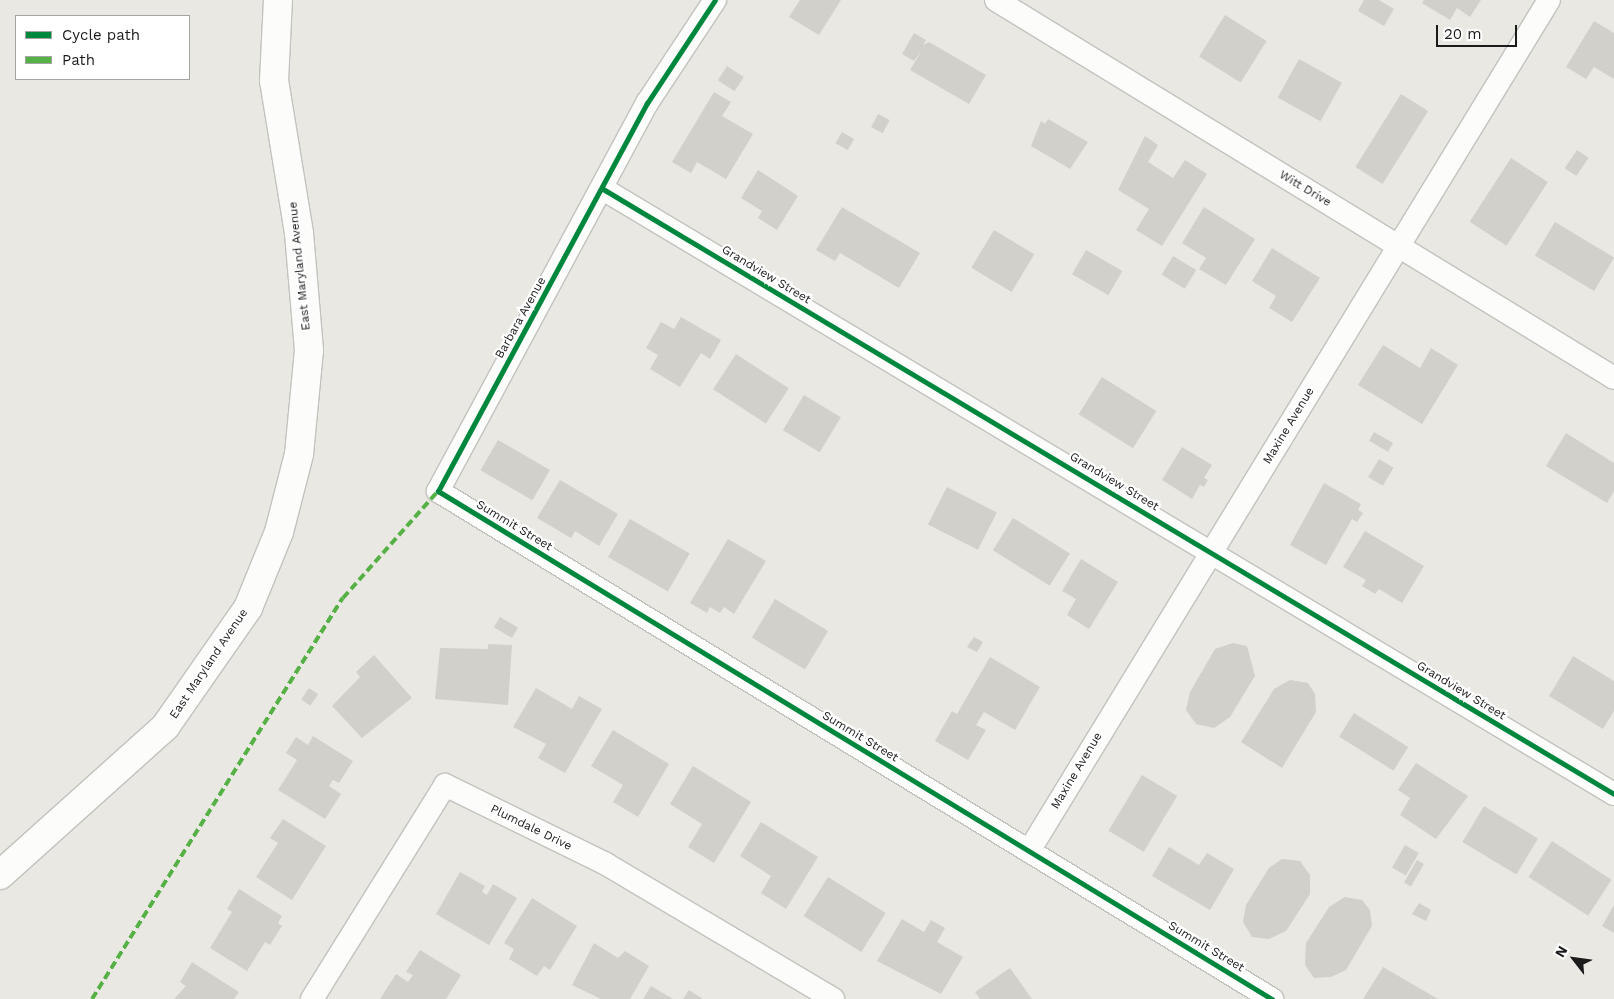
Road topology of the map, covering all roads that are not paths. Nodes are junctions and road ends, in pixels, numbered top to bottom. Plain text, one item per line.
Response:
1 (278, 0) edge
2 (715, 0) edge
3 (996, 0) edge
4 (1549, 0) edge
5 (603, 189) junction
6 (1399, 246) junction
7 (1614, 378) edge
8 (438, 491) joint
9 (1212, 552) junction
10 (1614, 794) edge
11 (1028, 851) junction
12 (0, 875) edge
13 (312, 999) edge
14 (832, 999) edge
15 (1272, 999) edge

1 - 12 street, East Maryland Avenue
2 - 5 street, Barbara Avenue
3 - 6 street, Witt Drive
4 - 6 street, Maxine Avenue
5 - 8 street, Barbara Avenue
5 - 9 street, Grandview Street
6 - 7 street, Witt Drive
6 - 9 street, Maxine Avenue
8 - 11 street, Summit Street
9 - 10 street, Grandview Street
9 - 11 street, Maxine Avenue
11 - 15 street, Summit Street
13 - 14 street, Plumdale Drive

